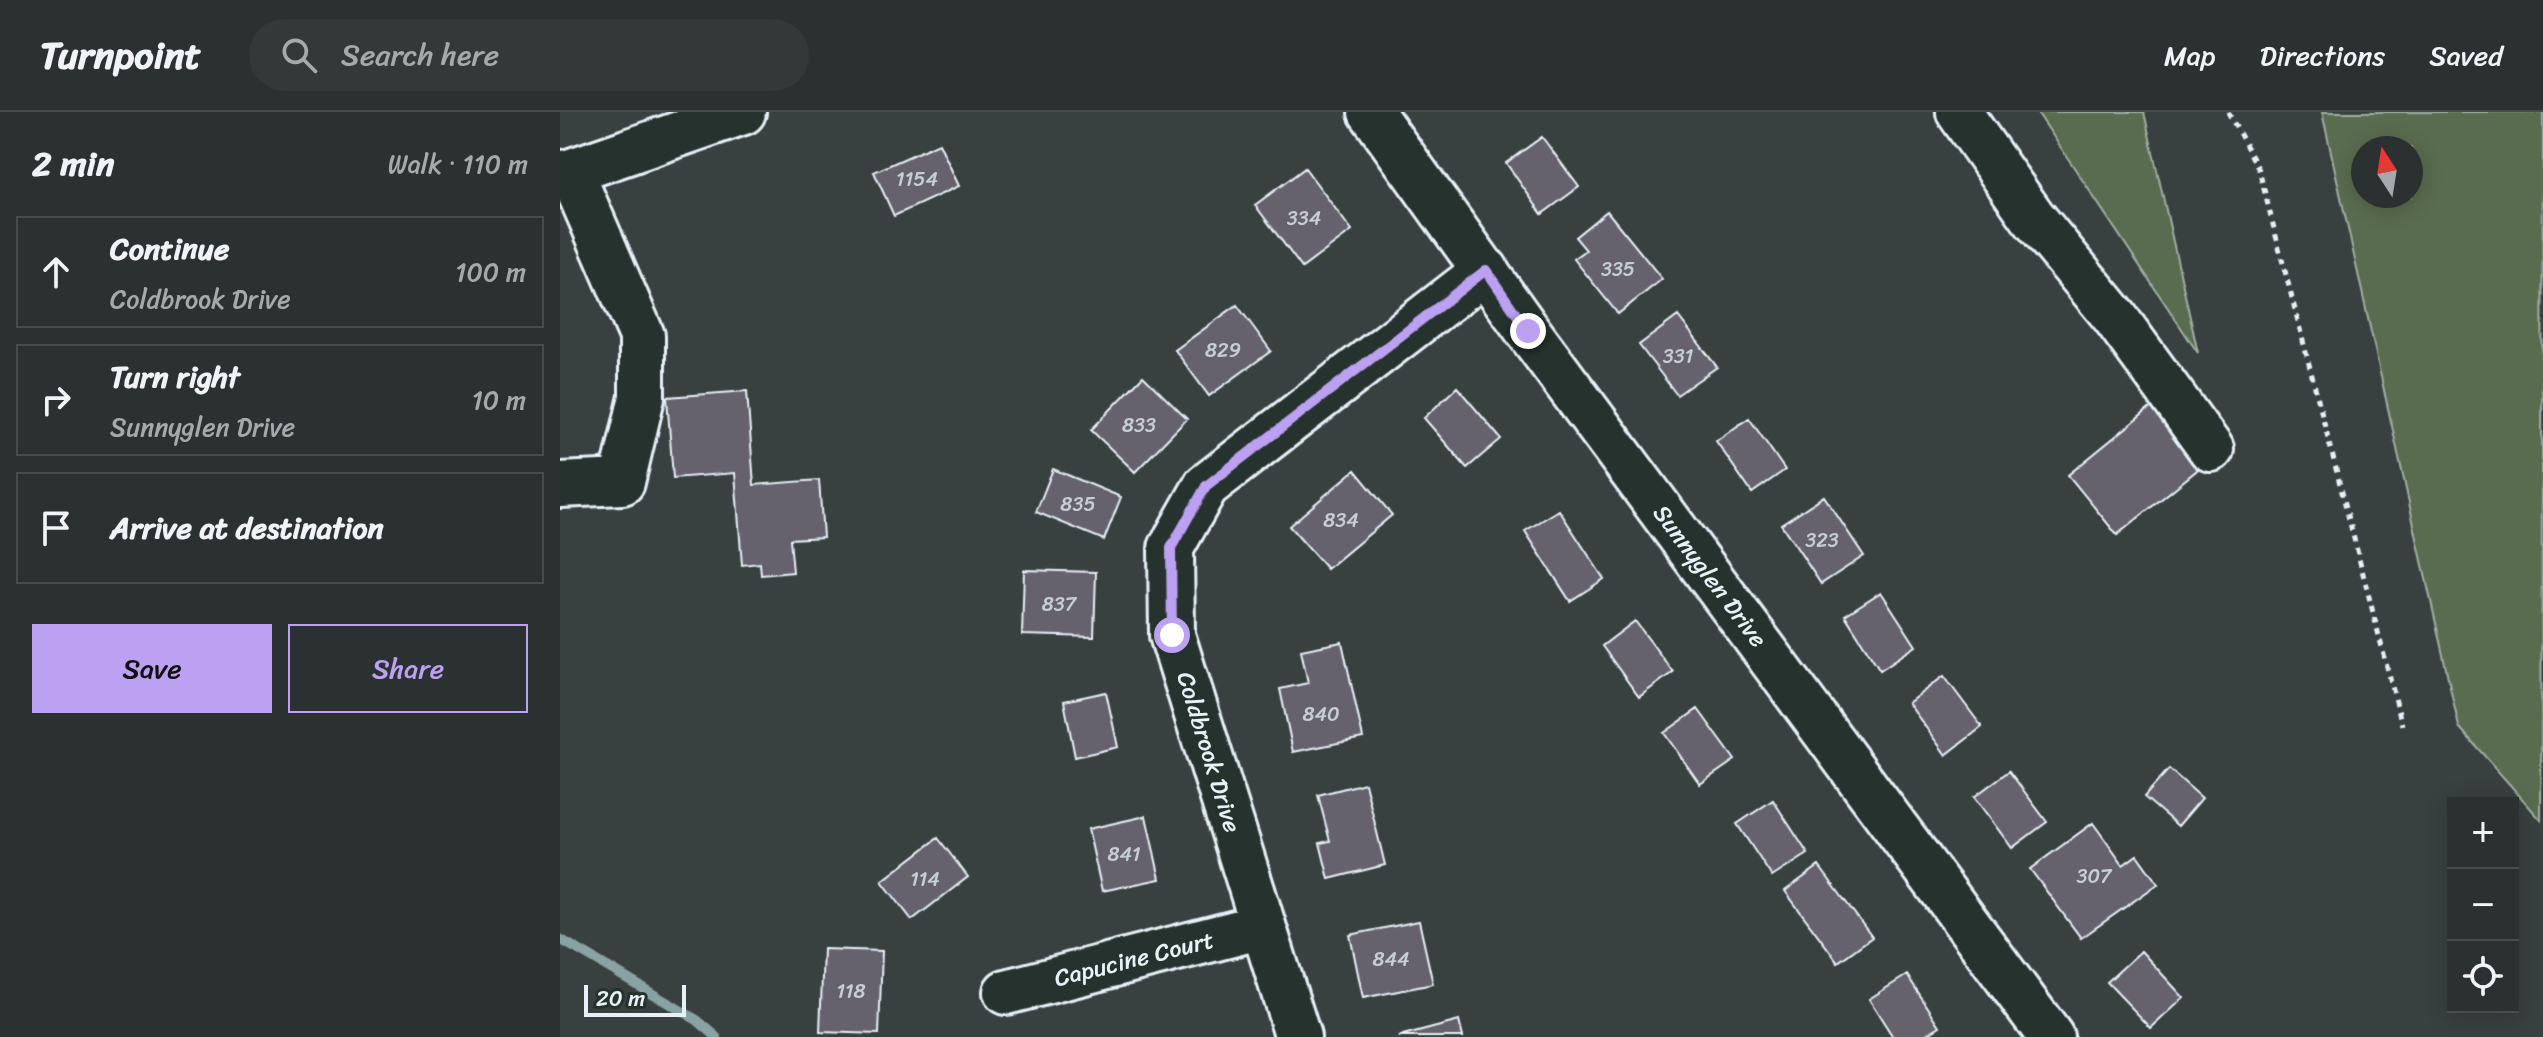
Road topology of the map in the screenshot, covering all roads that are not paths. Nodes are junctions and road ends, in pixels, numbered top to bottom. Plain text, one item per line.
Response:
1 (743, 112) edge
2 (1371, 112) edge
3 (1959, 112) edge
4 (565, 173) edge
5 (1486, 270) junction
6 (2211, 449) dead end
7 (560, 485) edge
8 (1263, 926) junction
9 (1006, 992) dead end
10 (1298, 1037) edge
11 (2051, 1037) edge

1 - 4 street
2 - 5 street, Sunnyglen Drive
3 - 6 street
4 - 7 street
5 - 8 street, Coldbrook Drive
5 - 11 street, Sunnyglen Drive
8 - 9 street, Capucine Court
8 - 10 street, Coldbrook Drive

